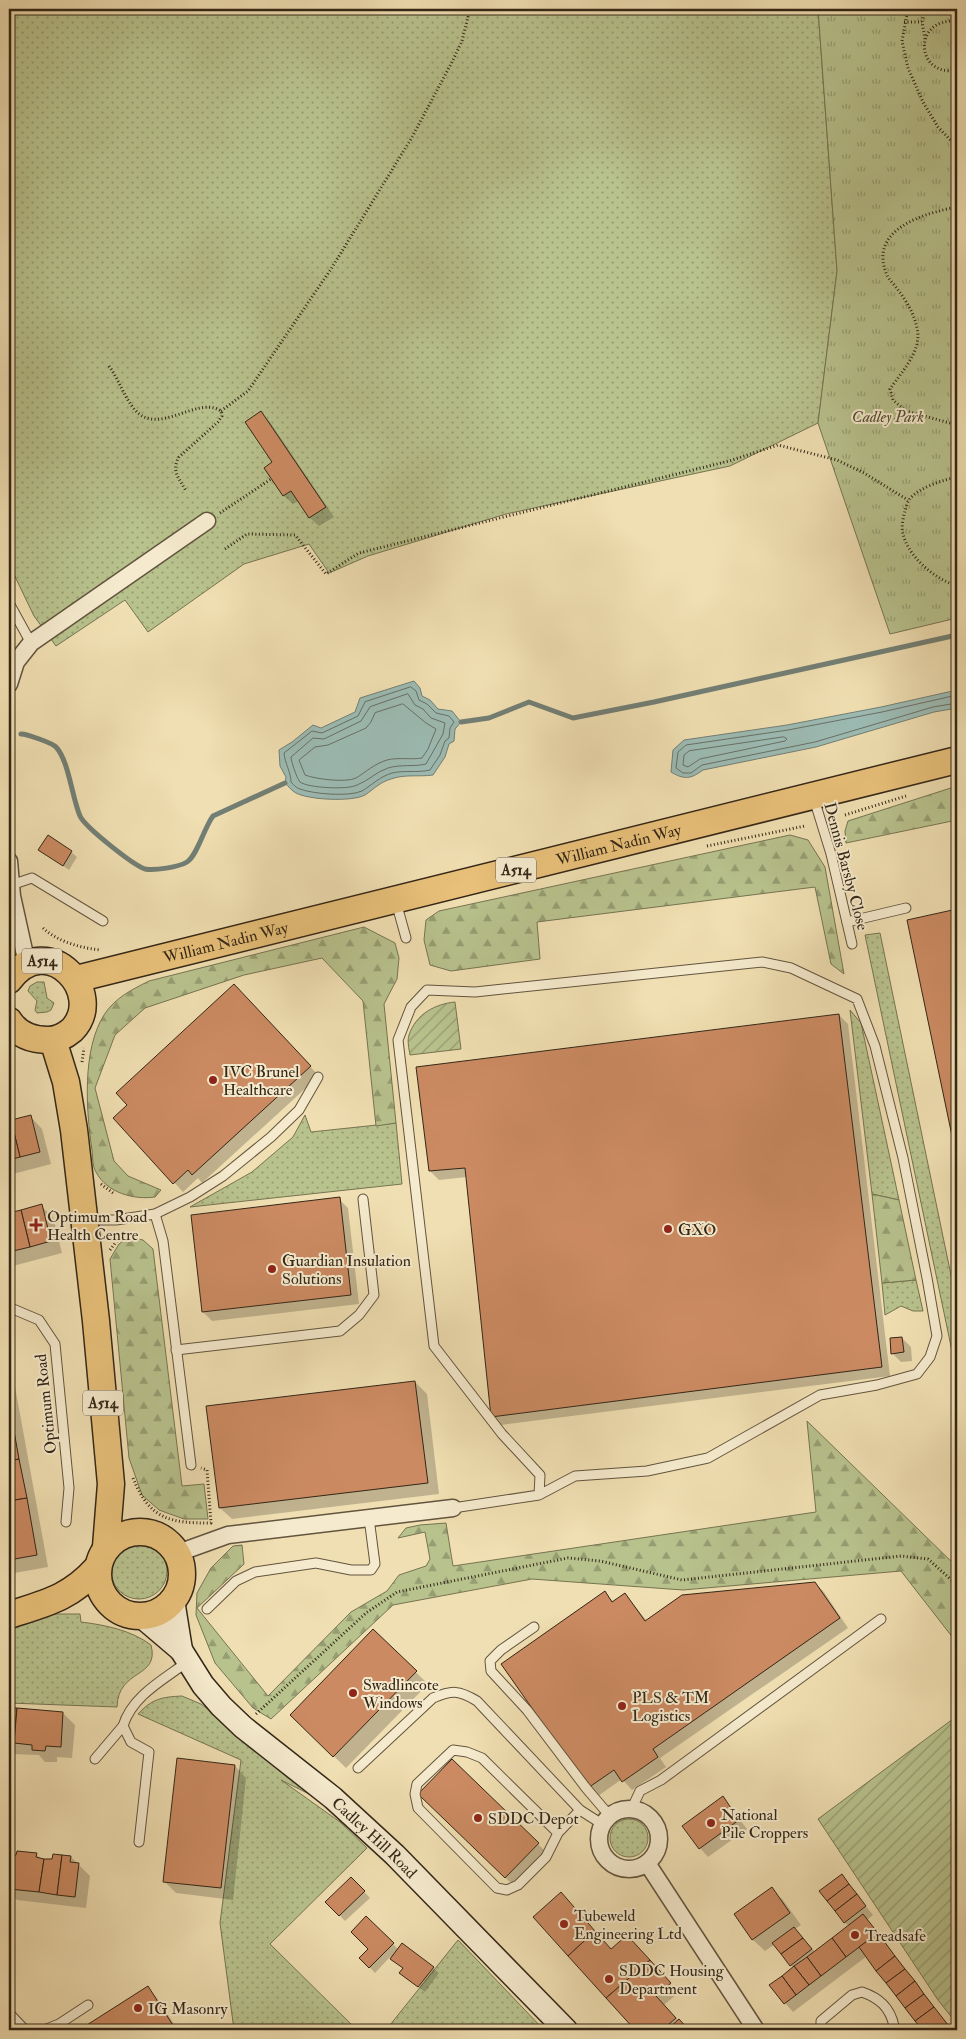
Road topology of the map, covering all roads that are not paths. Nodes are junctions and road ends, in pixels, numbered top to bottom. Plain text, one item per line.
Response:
1 (207, 522) road end
2 (9, 603) edge
3 (32, 642) junction
4 (9, 684) edge
5 (957, 760) edge
6 (814, 796) junction
7 (9, 860) edge
8 (11, 885) junction
9 (395, 900) junction
10 (906, 908) dead end
11 (103, 921) dead end
12 (847, 922) junction
13 (406, 938) dead end
14 (852, 944) dead end
15 (18, 972) edge
16 (76, 979) junction
17 (10, 1025) edge
18 (53, 1040) junction
19 (318, 1077) dead end
20 (363, 1199) dead end
21 (155, 1214) junction
22 (86, 1220) junction
23 (9, 1309) edge
24 (176, 1350) junction
25 (191, 1465) road end
26 (121, 1480) junction
27 (539, 1495) junction
28 (453, 1508) joint
29 (369, 1518) junction
30 (66, 1522) dead end
31 (146, 1531) junction
32 (178, 1553) junction
33 (102, 1558) junction
34 (174, 1600) junction
35 (50, 1602) junction
36 (112, 1606) junction
37 (207, 1609) dead end
38 (9, 1615) edge
39 (141, 1616) junction
40 (881, 1619) dead end
41 (534, 1627) dead end
42 (184, 1656) junction
43 (123, 1726) junction
44 (95, 1759) dead end
45 (358, 1768) dead end
46 (632, 1808) junction
47 (580, 1810) junction
48 (606, 1819) junction
49 (558, 1833) junction
50 (139, 1842) dead end
51 (647, 1863) junction
52 (88, 2005) dead end
53 (9, 2013) edge
54 (25, 2030) edge
55 (44, 2030) edge
56 (566, 2030) edge
57 (756, 2030) edge
58 (822, 2030) edge
59 (891, 2030) edge

1 - 3 street
2 - 3 lane
3 - 4 street
5 - 6 main road, William Nadin Way / A514
6 - 9 main road, William Nadin Way / A514
6 - 12 lane, Dennis Barsby Close
7 - 8 street
8 - 11 lane
8 - 15 street
9 - 13 lane
9 - 16 main road, William Nadin Way / A514
10 - 12 lane
12 - 14 lane, Dennis Barsby Close
15 - 16 main road, A514
16 - 18 main road, A514
17 - 18 main road
18 - 22 main road, A514
19 - 21 lane
20 - 24 lane
21 - 22 lane
21 - 24 lane
22 - 26 main road, A514
23 - 30 lane, Optimum Road
24 - 25 lane
26 - 31 main road, A514
26 - 33 main road, A514
27 - 27 lane
27 - 28 lane
28 - 29 street
29 - 32 street
29 - 37 lane
31 - 32 main road, A514
31 - 33 main road
32 - 34 main road
33 - 35 main road
33 - 36 main road, A514
34 - 39 main road
34 - 42 street, Cadley Hill Road
35 - 36 main road
35 - 38 main road
36 - 39 main road
39 - 42 street, Cadley Hill Road
40 - 46 lane
41 - 48 lane
42 - 43 lane
42 - 56 street, Cadley Hill Road
43 - 44 lane
43 - 50 lane
45 - 47 lane
46 - 48 street
46 - 51 street
47 - 48 lane
47 - 49 lane
48 - 51 street
49 - 49 lane
51 - 57 street
52 - 55 lane
53 - 54 lane
58 - 59 lane

